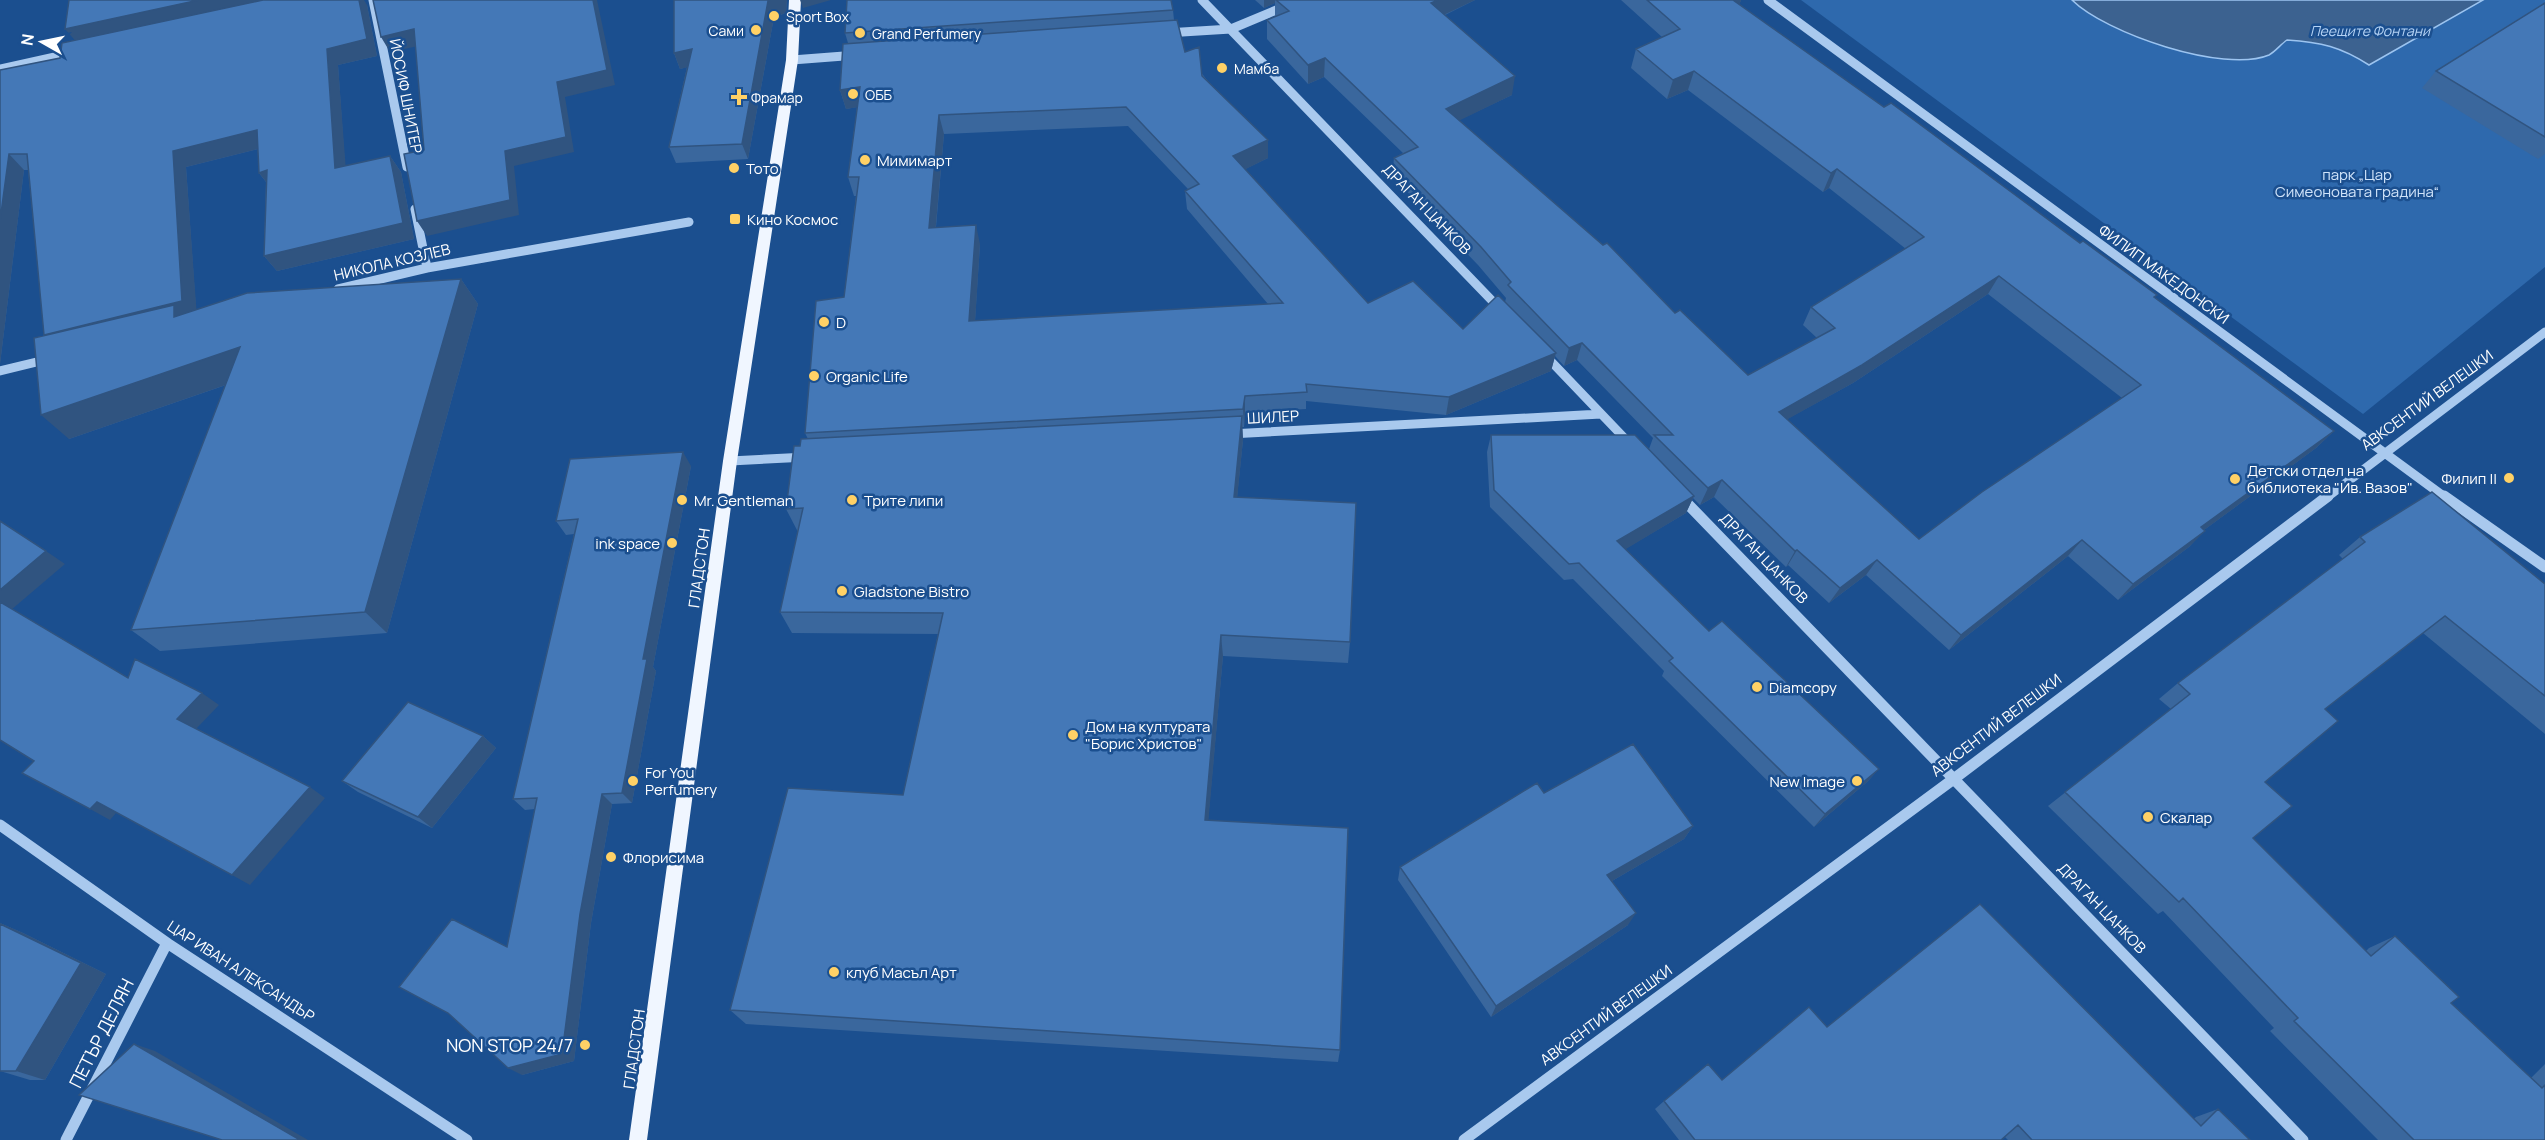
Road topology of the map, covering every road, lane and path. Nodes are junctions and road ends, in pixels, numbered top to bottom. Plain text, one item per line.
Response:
1 (373, 0) edge
2 (795, 0) edge
3 (1202, 0) edge
4 (1300, 0) edge
5 (1768, 0) edge
6 (1231, 28) junction
7 (1160, 34) edge
8 (79, 51) edge
9 (867, 55) edge
10 (792, 60) junction
11 (0, 69) edge
12 (408, 175) edge
13 (413, 198) edge
14 (689, 222) dead end
15 (427, 268) junction
16 (323, 293) edge
17 (1510, 320) edge
18 (2545, 332) edge
19 (1535, 345) edge
20 (58, 357) edge
21 (0, 371) edge
22 (1601, 414) junction
23 (1223, 435) edge
24 (2382, 453) junction
25 (821, 456) edge
26 (1642, 456) edge
27 (730, 461) junction
28 (1675, 490) edge
29 (2545, 567) edge
30 (1955, 778) junction
31 (0, 825) edge
32 (167, 943) junction
33 (66, 1140) edge
34 (467, 1140) edge
35 (638, 1140) edge
36 (1464, 1140) edge
37 (2303, 1140) edge

1 - 12 street, ЙОСИФ ШНИТЕР
2 - 10 main road, ГЛАДСТОН
3 - 6 street, ДРАГАН ЦАНКОВ
4 - 6 street
5 - 24 street, ФИЛИП МАКЕДОНСКИ
6 - 7 street
6 - 17 street, ДРАГАН ЦАНКОВ
8 - 11 street
9 - 10 street
10 - 27 main road, ГЛАДСТОН
13 - 15 street
14 - 15 street, НИКОЛА КОЗЛЕВ
15 - 16 street, НИКОЛА КОЗЛЕВ
18 - 24 street, АВКСЕНТИЙ ВЕЛЕШКИ
19 - 22 street
20 - 21 street
22 - 23 street, ШИЛЕР
22 - 26 street
24 - 29 street, ФИЛИП МАКЕДОНСКИ
24 - 30 street, АВКСЕНТИЙ ВЕЛЕШКИ
25 - 27 street
27 - 35 main road, ГЛАДСТОН
28 - 30 street, ДРАГАН ЦАНКОВ
30 - 36 street, АВКСЕНТИЙ ВЕЛЕШКИ
30 - 37 street, ДРАГАН ЦАНКОВ
31 - 32 street, ЦАР ИВАН АЛЕКСАНДЪР
32 - 33 street, ПЕТЪР ДЕЛЯН
32 - 34 street, ЦАР ИВАН АЛЕКСАНДЪР

